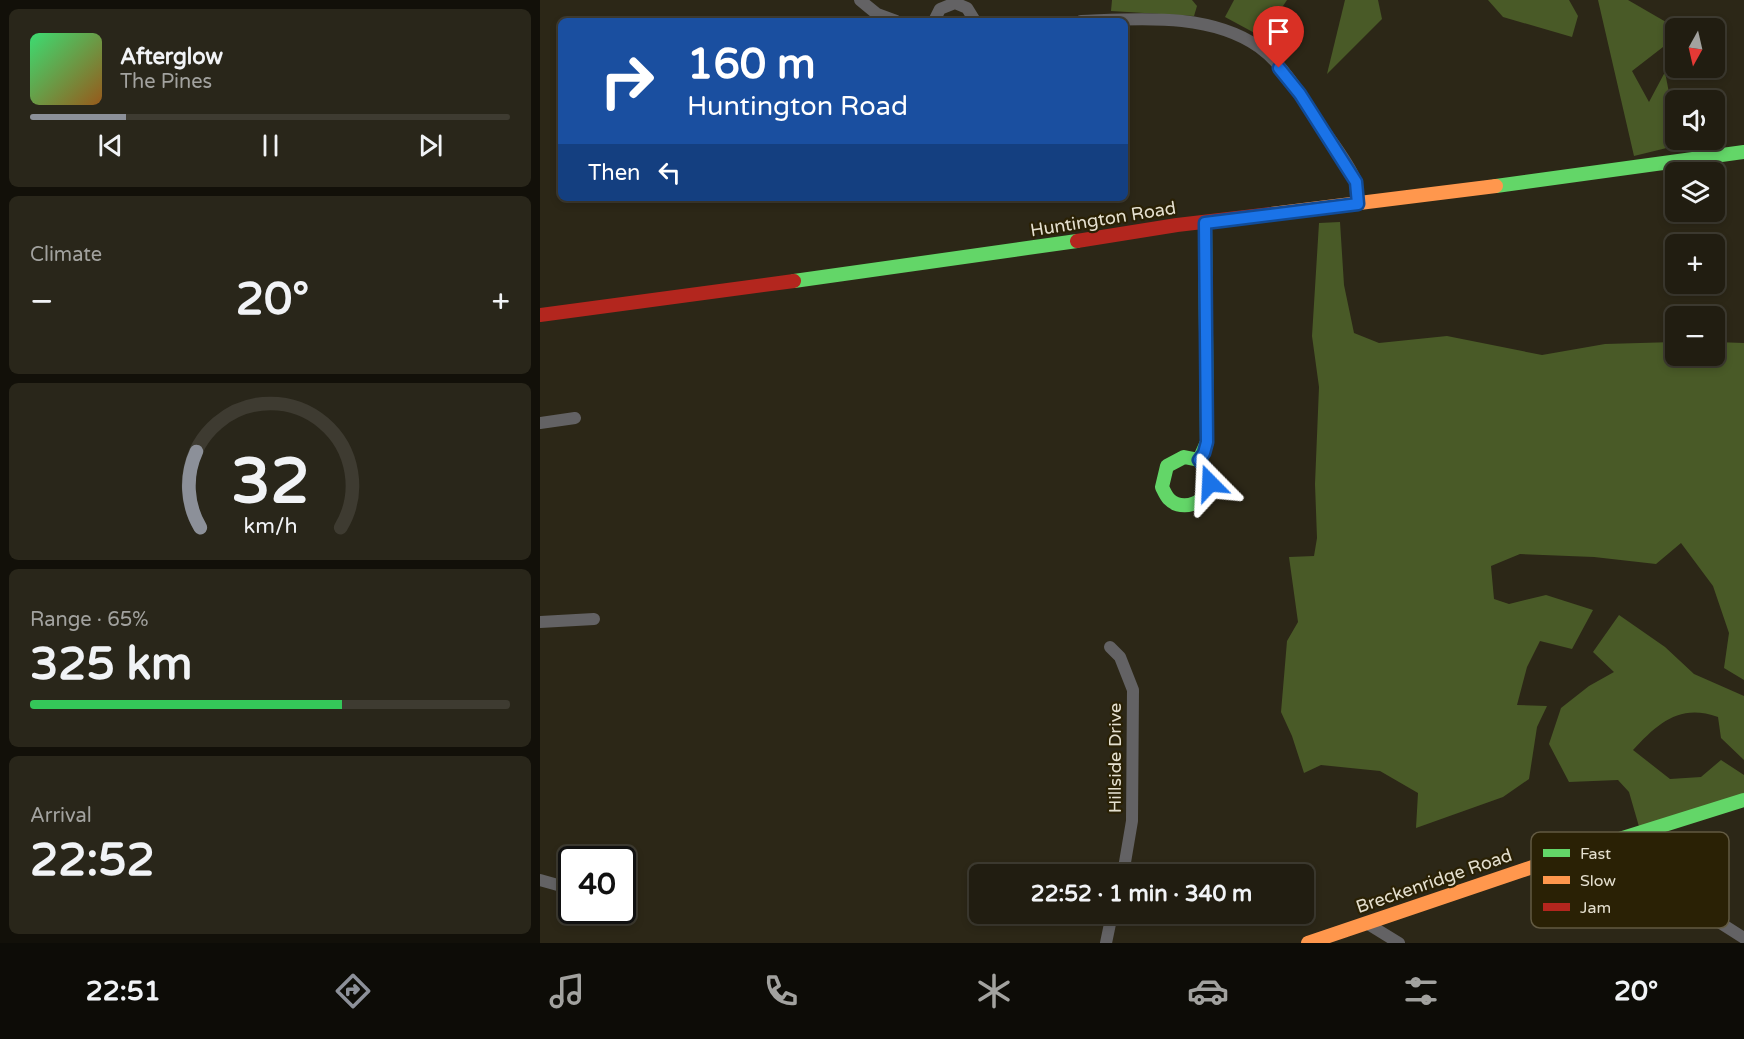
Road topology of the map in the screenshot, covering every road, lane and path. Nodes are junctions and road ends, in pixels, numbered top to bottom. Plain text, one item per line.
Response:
1 (860, 0) edge
2 (888, 18) edge
3 (936, 18) edge
4 (973, 18) edge
5 (1128, 21) edge
6 (1744, 152) edge
7 (1358, 204) junction
8 (1205, 223) junction
9 (540, 315) edge
10 (575, 418) dead end
11 (540, 423) edge
12 (1199, 460) dead end
13 (594, 619) dead end
14 (540, 622) edge
15 (1110, 647) dead end
16 (1744, 800) edge
17 (1647, 832) edge
18 (1125, 864) edge
19 (1531, 867) edge
20 (540, 880) edge
21 (558, 885) edge
22 (1110, 924) edge
23 (1368, 924) junction
24 (1728, 928) edge
25 (1744, 938) edge
26 (1106, 943) edge
27 (1308, 943) edge
28 (1399, 943) edge

1 - 2 street
3 - 4 street
5 - 7 street
6 - 7 street, Huntington Road
7 - 8 street, Huntington Road
8 - 9 street, Huntington Road
8 - 12 street
10 - 11 street
13 - 14 street
15 - 18 street, Hillside Drive
16 - 17 street, Breckenridge Road
19 - 23 street, Breckenridge Road
20 - 21 street
22 - 26 street
23 - 27 street, Breckenridge Road
23 - 28 street
24 - 25 street

